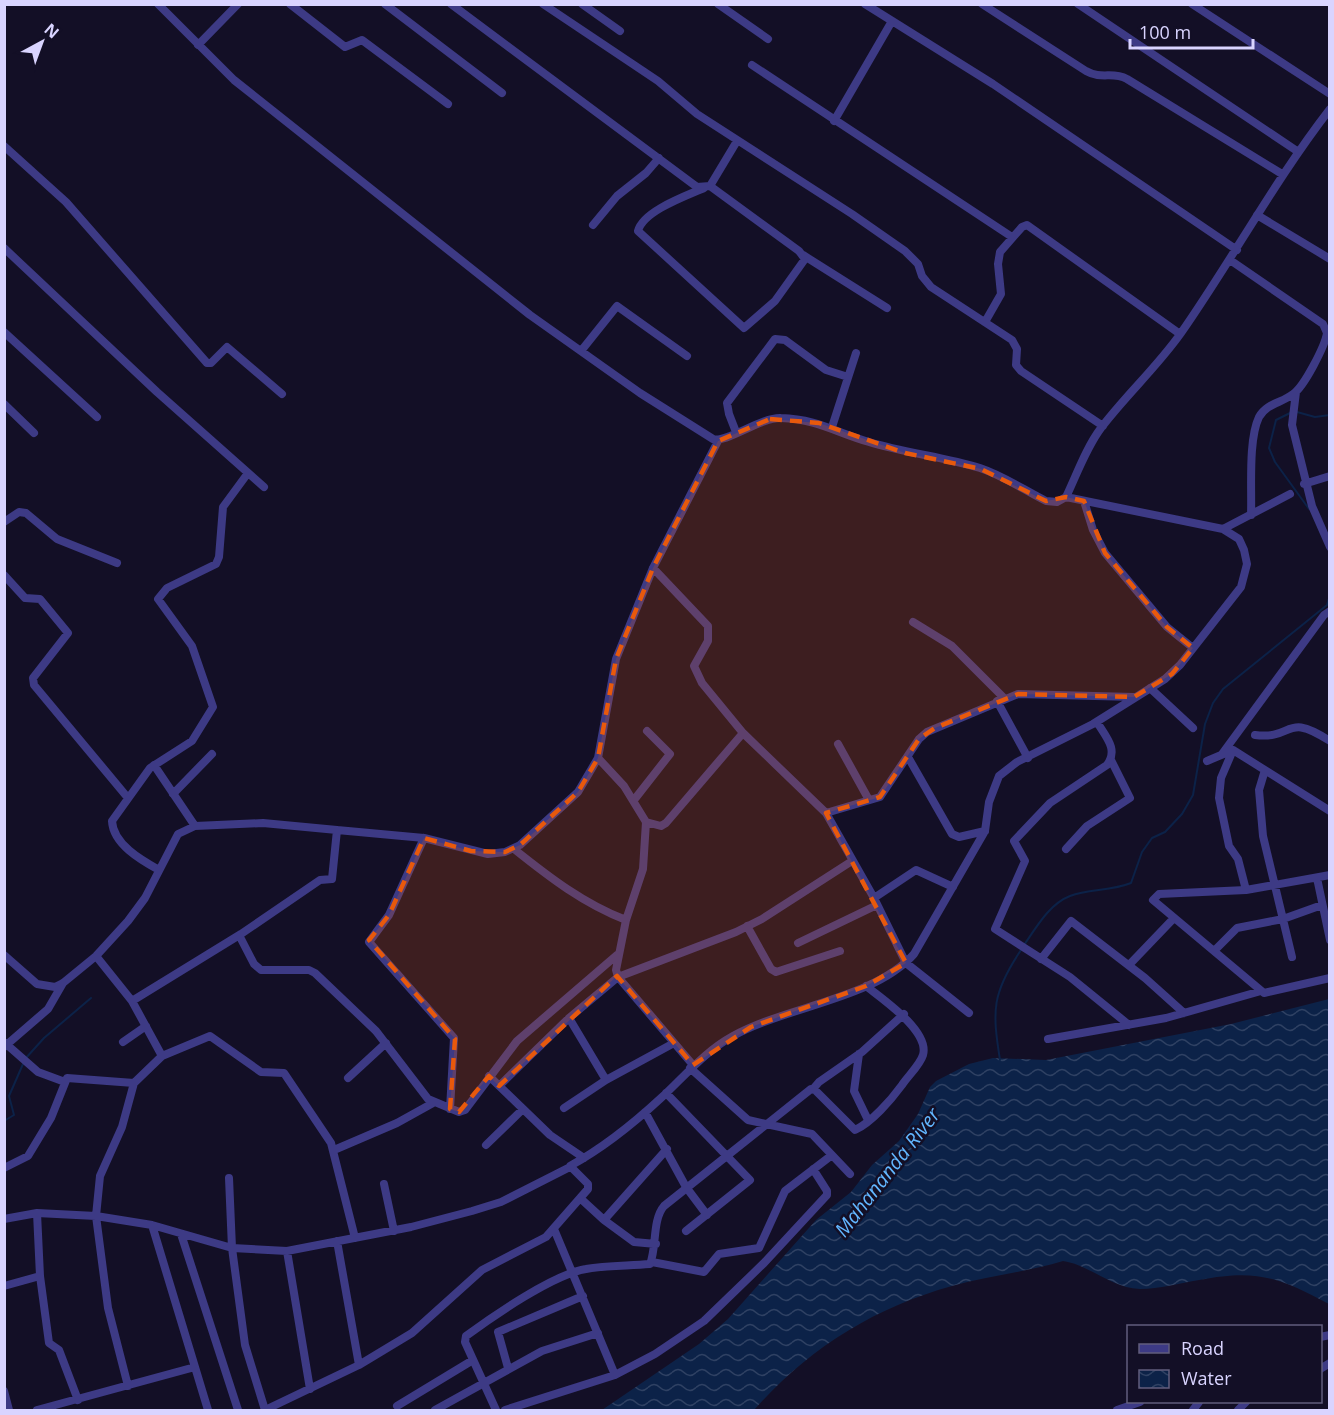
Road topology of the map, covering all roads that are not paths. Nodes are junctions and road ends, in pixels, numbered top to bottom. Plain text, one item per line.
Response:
1 (158, 4) edge
2 (238, 4) edge
3 (290, 4) edge
4 (385, 4) edge
5 (451, 4) edge
6 (543, 4) edge
7 (582, 4) edge
8 (718, 4) edge
9 (865, 4) edge
10 (982, 4) edge
11 (1078, 4) edge
12 (1192, 4) edge
13 (556, 8) edge
14 (892, 21) junction
15 (620, 31) dead end
16 (768, 39) dead end
17 (198, 45) junction
18 (752, 65) dead end
19 (502, 93) dead end
20 (1329, 94) edge
21 (448, 104) dead end
22 (1329, 109) edge
23 (834, 122) junction
24 (737, 141) junction
25 (4, 146) edge
26 (1297, 151) junction
27 (659, 158) junction
28 (1282, 174) junction
29 (707, 187) junction
30 (1257, 215) junction
31 (594, 225) dead end
32 (1012, 237) junction
33 (4, 248) edge
34 (1237, 250) junction
35 (803, 255) junction
36 (1329, 259) edge
37 (1230, 260) junction
38 (887, 308) dead end
39 (985, 322) junction
40 (4, 332) edge
41 (1180, 334) junction
42 (581, 351) junction
43 (856, 353) dead end
44 (687, 356) dead end
45 (848, 377) junction
46 (1296, 392) junction
47 (282, 394) dead end
48 (4, 404) edge
49 (97, 417) dead end
50 (1103, 426) junction
51 (832, 427) junction
52 (736, 432) junction
53 (34, 433) dead end
54 (718, 441) junction
55 (248, 473) junction
56 (1329, 476) edge
57 (1305, 483) junction
58 (264, 487) dead end
59 (1290, 494) dead end
60 (1066, 497) junction
61 (1084, 501) junction
62 (1251, 515) junction
63 (4, 522) edge
64 (1223, 529) junction
65 (1329, 547) edge
66 (117, 563) dead end
67 (653, 568) junction
68 (4, 575) edge
69 (1329, 611) edge
70 (913, 622) dead end
71 (1193, 648) junction
72 (1150, 688) junction
73 (1134, 697) junction
74 (1000, 700) junction
75 (1096, 722) junction
76 (1193, 728) dead end
77 (647, 731) dead end
78 (743, 733) junction
79 (1255, 735) dead end
80 (1329, 741) edge
81 (838, 744) dead end
82 (1233, 750) junction
83 (212, 754) dead end
84 (1222, 754) junction
85 (908, 757) junction
86 (598, 758) junction
87 (1028, 758) junction
88 (1111, 760) junction
89 (1207, 761) dead end
90 (154, 765) junction
91 (1265, 770) junction
92 (173, 794) junction
93 (128, 798) junction
94 (634, 800) junction
95 (869, 800) junction
96 (1329, 811) edge
97 (826, 813) junction
98 (646, 822) junction
99 (195, 826) junction
100 (337, 830) junction
101 (985, 831) junction
102 (424, 838) junction
103 (514, 849) junction
104 (1066, 849) dead end
105 (852, 861) junction
106 (159, 870) junction
107 (1329, 875) edge
108 (1317, 878) junction
109 (1275, 886) junction
110 (953, 887) junction
111 (1246, 890) junction
112 (875, 902) junction
113 (1322, 905) junction
114 (1174, 918) junction
115 (1283, 919) junction
116 (626, 920) junction
117 (747, 926) junction
118 (240, 935) junction
119 (1329, 936) edge
120 (798, 943) dead end
121 (1215, 950) junction
122 (840, 951) dead end
123 (4, 955) edge
124 (618, 955) junction
125 (96, 956) junction
126 (1292, 957) dead end
127 (1041, 959) junction
128 (906, 963) junction
129 (1129, 965) junction
130 (618, 977) junction
131 (1329, 978) edge
132 (63, 983) junction
133 (866, 986) junction
134 (1261, 991) junction
135 (132, 1001) junction
136 (969, 1012) dead end
137 (1184, 1013) junction
138 (904, 1014) junction
139 (569, 1018) junction
140 (1129, 1025) junction
141 (146, 1026) junction
142 (1048, 1039) dead end
143 (123, 1042) dead end
144 (674, 1042) junction
145 (386, 1043) junction
146 (5, 1045) edge
147 (859, 1054) junction
148 (162, 1056) junction
149 (692, 1066) junction
150 (489, 1076) junction
151 (348, 1078) dead end
152 (606, 1080) junction
153 (64, 1082) junction
154 (134, 1083) junction
155 (499, 1086) junction
156 (813, 1089) junction
157 (666, 1093) junction
158 (433, 1103) junction
159 (564, 1108) dead end
160 (450, 1109) junction
161 (523, 1109) junction
162 (645, 1112) junction
163 (868, 1120) junction
164 (765, 1124) junction
165 (486, 1145) dead end
166 (667, 1149) junction
167 (334, 1150) junction
168 (832, 1155) junction
169 (728, 1156) junction
170 (585, 1158) junction
171 (570, 1167) junction
172 (4, 1168) edge
173 (813, 1169) junction
174 (850, 1174) dead end
175 (229, 1178) dead end
176 (384, 1184) dead end
177 (687, 1187) junction
178 (580, 1198) junction
179 (37, 1213) junction
180 (707, 1215) junction
181 (96, 1216) junction
182 (4, 1219) edge
183 (604, 1220) junction
184 (152, 1225) junction
185 (554, 1229) junction
186 (394, 1231) junction
187 (686, 1231) dead end
188 (181, 1234) junction
189 (355, 1238) junction
190 (337, 1241) junction
191 (656, 1244) junction
192 (232, 1248) junction
193 (287, 1251) junction
194 (652, 1262) junction
195 (572, 1273) junction
196 (40, 1276) junction
197 (4, 1286) edge
198 (583, 1296) junction
199 (598, 1333) junction
200 (473, 1360) junction
201 (359, 1365) junction
202 (195, 1367) junction
203 (508, 1368) junction
204 (615, 1375) junction
205 (482, 1383) junction
206 (128, 1386) junction
207 (310, 1389) junction
208 (4, 1391) edge
209 (78, 1400) junction
210 (1135, 1403) edge
211 (398, 1406) dead end
212 (9, 1410) edge
213 (37, 1410) edge
214 (208, 1410) edge
215 (238, 1410) edge
216 (265, 1410) edge
217 (435, 1410) edge
218 (496, 1410) edge
219 (505, 1410) edge
220 (1117, 1410) edge

1 - 17 street
2 - 17 street
3 - 21 street
4 - 19 street
5 - 27 street
6 - 13 street
7 - 15 street
8 - 16 street
9 - 14 street
10 - 28 street
11 - 26 street
12 - 20 street
13 - 24 street
14 - 23 street
14 - 34 street
17 - 42 street
18 - 23 street
22 - 26 street
23 - 32 street
24 - 29 street
24 - 39 street
25 - 47 street
26 - 28 street
27 - 29 street
27 - 31 street
28 - 30 street
29 - 35 street
29 - 35 street
30 - 34 street
30 - 36 street
32 - 39 street
32 - 41 street
33 - 55 street
34 - 37 street
35 - 38 street
37 - 41 street
37 - 46 street
39 - 50 street
40 - 49 street
41 - 50 street
42 - 44 street
42 - 54 street
43 - 45 street
45 - 51 street
45 - 52 street
46 - 57 street
46 - 62 street
48 - 53 street
50 - 60 street
51 - 52 street
51 - 60 street
52 - 54 street
54 - 67 street
55 - 58 street
55 - 90 street
56 - 57 street
57 - 65 street
59 - 62 street
60 - 61 street
61 - 64 street
61 - 71 street
62 - 64 street
63 - 66 street
64 - 71 street
67 - 78 street
67 - 86 street
68 - 93 street
69 - 84 street
70 - 74 street
71 - 72 street
72 - 73 street
72 - 76 street
73 - 74 street
73 - 75 street
74 - 85 street
74 - 87 street
75 - 87 street
75 - 88 street
77 - 94 street
78 - 97 street
78 - 98 street
79 - 80 street
81 - 95 street
82 - 84 street
82 - 91 street
82 - 111 street
83 - 92 street
84 - 89 street
85 - 95 street
85 - 101 street
86 - 94 street
86 - 103 street
87 - 101 street
88 - 104 street
88 - 127 street
90 - 92 street
90 - 93 street
91 - 96 street
91 - 109 street
92 - 99 street
93 - 106 street
94 - 98 street
95 - 97 street
97 - 105 street
98 - 116 street
99 - 100 street
99 - 106 street
100 - 102 street
100 - 118 street
101 - 110 street
102 - 103 street
102 - 160 street
103 - 116 street
105 - 112 street
105 - 117 street
106 - 125 street
107 - 108 street
108 - 109 street
108 - 113 street
109 - 111 street
109 - 115 street
110 - 112 street
110 - 128 street
111 - 114 street
112 - 120 street
112 - 128 street
113 - 115 street
113 - 119 street
114 - 121 street
114 - 129 street
115 - 121 street
115 - 126 street
116 - 124 street
117 - 122 street
117 - 130 street
118 - 135 street
118 - 145 street
121 - 134 street
123 - 132 street
124 - 130 street
124 - 150 street
125 - 132 street
125 - 135 street
127 - 129 street
127 - 140 street
128 - 133 street
128 - 136 street
129 - 137 street
130 - 139 street
130 - 144 street
131 - 134 street
132 - 146 street
133 - 138 street
133 - 149 street
134 - 137 street
135 - 141 street
137 - 140 street
138 - 147 street
138 - 163 street
139 - 152 street
139 - 155 street
140 - 142 street
141 - 143 street
141 - 148 street
144 - 149 street
144 - 152 street
145 - 151 street
145 - 158 street
146 - 153 street
147 - 156 street
147 - 163 street
148 - 154 street
148 - 167 street
149 - 157 street
149 - 164 street
150 - 155 street
150 - 160 street
152 - 159 street
153 - 154 street
153 - 172 street
154 - 181 street
155 - 161 street
156 - 163 street
156 - 164 street
157 - 162 street
157 - 169 street
158 - 160 street
158 - 167 street
161 - 165 street
161 - 170 street
162 - 166 street
162 - 170 street
164 - 168 street
164 - 169 street
166 - 177 street
166 - 183 street
167 - 189 street
168 - 173 street
168 - 174 street
169 - 177 street
169 - 180 street
170 - 171 street
171 - 178 street
171 - 186 street
173 - 194 street
173 - 204 street
175 - 192 street
176 - 186 street
177 - 180 street
177 - 191 street
178 - 183 street
178 - 185 street
179 - 181 street
179 - 182 street
179 - 196 street
180 - 187 street
181 - 184 street
181 - 206 street
183 - 191 street
184 - 188 street
184 - 202 street
185 - 195 street
185 - 201 street
186 - 189 street
188 - 192 street
188 - 215 street
189 - 190 street
190 - 193 street
190 - 201 street
191 - 194 street
192 - 193 street
192 - 216 street
193 - 207 street
194 - 195 street
195 - 198 street
195 - 200 street
196 - 197 street
196 - 209 street
198 - 199 street
198 - 203 street
199 - 203 street
199 - 204 street
200 - 205 street
200 - 211 street
201 - 207 street
202 - 206 street
202 - 214 street
203 - 205 street
204 - 219 street
205 - 217 street
205 - 218 street
206 - 209 street
207 - 216 street
208 - 212 street
209 - 213 street
210 - 220 street

